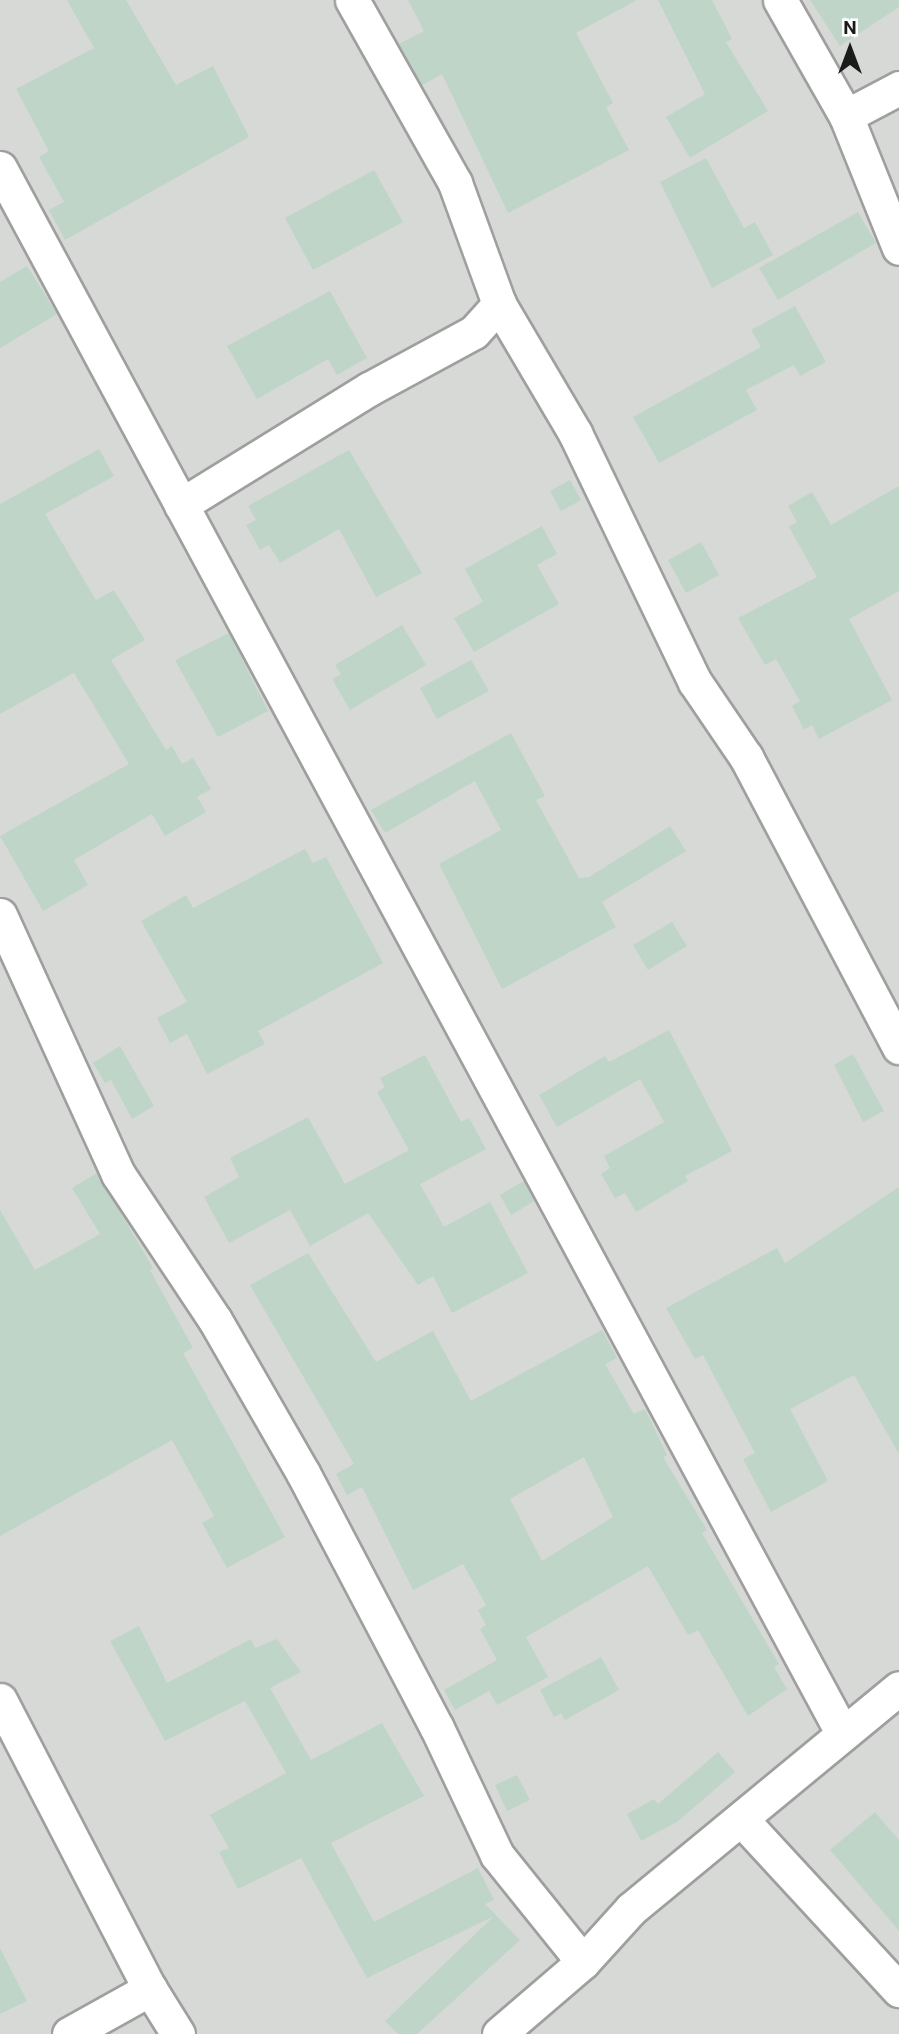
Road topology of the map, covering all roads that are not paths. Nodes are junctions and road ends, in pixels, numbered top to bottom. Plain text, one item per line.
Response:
1 (352, 0) edge
2 (780, 0) edge
3 (899, 88) edge
4 (846, 117) junction
5 (0, 168) edge
6 (899, 248) edge
7 (499, 304) junction
8 (474, 332) junction
9 (519, 338) junction
10 (181, 505) junction
11 (0, 915) edge
12 (899, 1047) edge
13 (899, 1688) edge
14 (0, 1700) edge
15 (843, 1734) junction
16 (741, 1819) junction
17 (583, 1962) junction
18 (150, 1989) junction
19 (899, 1990) edge
20 (69, 2034) edge
21 (178, 2034) edge
22 (499, 2034) edge

1 - 7 street
2 - 4 street
3 - 4 street
4 - 6 street
5 - 10 street
7 - 8 street
7 - 9 street
8 - 9 street
8 - 10 street
9 - 12 street
10 - 15 street
11 - 17 street
13 - 15 street
14 - 18 street
15 - 16 street
16 - 17 street
16 - 19 street
17 - 22 street
18 - 20 street
18 - 21 street

